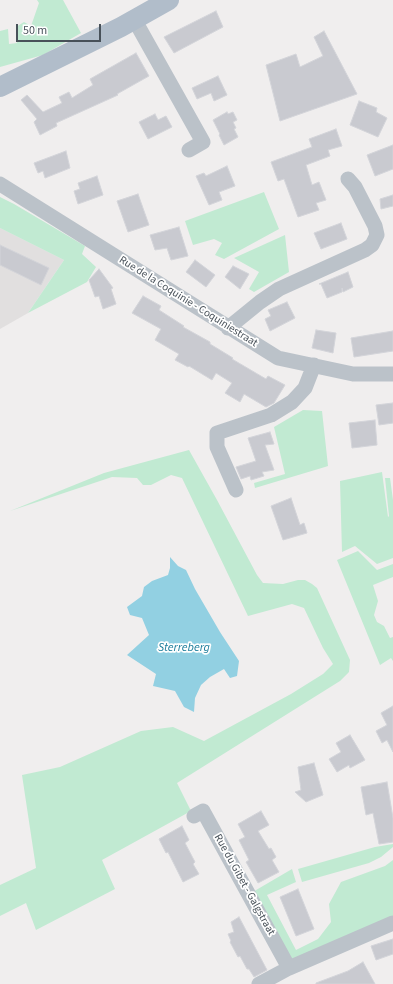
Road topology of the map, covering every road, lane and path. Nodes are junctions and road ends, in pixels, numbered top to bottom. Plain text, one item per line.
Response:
1 (169, 0) edge
2 (134, 19) junction
3 (0, 87) edge
4 (189, 150) dead end
5 (348, 179) dead end
6 (0, 184) edge
7 (228, 328) junction
8 (314, 365) junction
9 (393, 374) edge
10 (236, 490) dead end
11 (194, 816) dead end
12 (393, 923) edge
13 (289, 968) junction
14 (258, 984) edge

1 - 2 main road
2 - 3 main road
2 - 4 street
5 - 7 street
6 - 7 street, Rue de la Coquinie - Coquiniestraat
7 - 8 street, Rue de la Coquinie - Coquiniestraat
8 - 9 street, Rue de la Coquinie - Coquiniestraat
8 - 10 street
11 - 13 street, Rue du Gibet - Galgstraat
12 - 13 street
13 - 14 street

